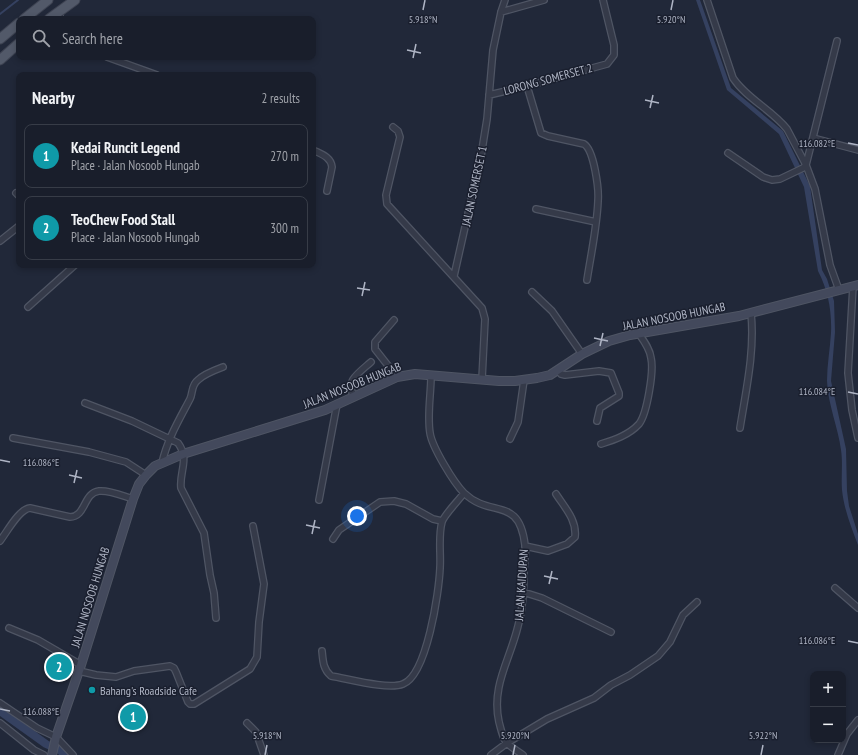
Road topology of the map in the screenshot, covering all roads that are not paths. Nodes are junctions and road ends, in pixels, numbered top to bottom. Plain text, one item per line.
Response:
1 (75, 0) edge
2 (505, 0) edge
3 (544, 0) edge
4 (603, 0) edge
5 (707, 0) edge
6 (48, 1) edge
7 (501, 12) junction
8 (60, 15) edge
9 (28, 16) edge
10 (16, 26) edge
11 (0, 39) edge
12 (837, 42) dead end
13 (16, 46) edge
14 (0, 60) edge
15 (115, 60) edge
16 (149, 72) edge
17 (527, 86) junction
18 (489, 95) junction
19 (393, 127) dead end
20 (813, 138) junction
21 (858, 150) edge
22 (316, 152) edge
23 (728, 153) dead end
24 (804, 166) junction
25 (327, 190) dead end
26 (536, 209) dead end
27 (596, 222) junction
28 (16, 228) edge
29 (0, 241) edge
30 (72, 268) edge
31 (454, 276) junction
32 (587, 280) dead end
33 (856, 285) edge
34 (837, 290) junction
35 (532, 292) dead end
36 (28, 307) dead end
37 (751, 313) junction
38 (394, 320) dead end
39 (639, 334) junction
40 (582, 354) junction
41 (370, 362) dead end
42 (223, 367) dead end
43 (558, 370) junction
44 (431, 376) junction
45 (397, 378) junction
46 (482, 380) junction
47 (524, 380) junction
48 (355, 396) junction
49 (85, 403) dead end
50 (337, 404) junction
51 (597, 421) dead end
52 (740, 428) dead end
53 (12, 438) dead end
54 (858, 438) edge
55 (510, 439) dead end
56 (170, 440) junction
57 (601, 444) dead end
58 (184, 454) junction
59 (162, 462) junction
60 (146, 475) junction
61 (464, 493) junction
62 (556, 494) dead end
63 (133, 499) junction
64 (319, 500) dead end
65 (442, 521) junction
66 (253, 526) dead end
67 (333, 539) dead end
68 (0, 541) edge
69 (525, 546) junction
70 (835, 588) dead end
71 (523, 592) junction
72 (697, 602) dead end
73 (858, 608) edge
74 (216, 618) dead end
75 (8, 628) dead end
76 (611, 632) dead end
77 (322, 651) dead end
78 (80, 668) junction
79 (0, 703) edge
80 (858, 720) edge
81 (0, 723) edge
82 (247, 723) dead end
83 (55, 741) junction
84 (507, 743) junction
85 (44, 755) edge
86 (52, 755) edge
87 (73, 755) edge
88 (264, 755) edge
89 (491, 755) edge
90 (523, 755) edge
91 (838, 755) edge

1 - 8 main road
2 - 7 street, JALAN SOMERSET 1
3 - 7 street
4 - 17 street, LORONG SOMERSET 2
5 - 24 street
6 - 9 main road
7 - 18 street, JALAN SOMERSET 1
10 - 11 main road
12 - 20 street
13 - 14 main road
15 - 16 street
17 - 18 street, LORONG SOMERSET 2
17 - 27 street
18 - 31 street, JALAN SOMERSET 1
19 - 31 street
20 - 21 street
20 - 24 street
22 - 25 street
23 - 24 street
24 - 34 street
26 - 27 street
27 - 32 street
28 - 29 street
30 - 36 street
31 - 46 street
33 - 34 main road, JALAN NOSOOB HUNGAB
33 - 54 street
34 - 37 main road, JALAN NOSOOB HUNGAB
35 - 40 street
37 - 39 main road, JALAN NOSOOB HUNGAB
37 - 52 street
38 - 45 street
39 - 40 main road, JALAN NOSOOB HUNGAB
39 - 57 street
40 - 43 main road, JALAN NOSOOB HUNGAB
41 - 48 street
42 - 56 street
43 - 47 main road, JALAN NOSOOB HUNGAB
43 - 51 street
44 - 45 main road, JALAN NOSOOB HUNGAB
44 - 46 main road, JALAN NOSOOB HUNGAB
44 - 61 street, JALAN KAIDUPAN
45 - 48 main road, JALAN NOSOOB HUNGAB
46 - 47 main road, JALAN NOSOOB HUNGAB
47 - 55 street
48 - 50 main road, JALAN NOSOOB HUNGAB
49 - 56 street
50 - 58 main road, JALAN NOSOOB HUNGAB
50 - 64 street
53 - 60 street
56 - 58 street
56 - 59 street
58 - 59 main road, JALAN NOSOOB HUNGAB
58 - 74 street
59 - 60 main road, JALAN NOSOOB HUNGAB
60 - 63 main road, JALAN NOSOOB HUNGAB
61 - 65 street
61 - 69 street, JALAN KAIDUPAN
62 - 69 street
63 - 68 street
63 - 78 main road, JALAN NOSOOB HUNGAB
65 - 67 street
65 - 77 street
66 - 78 street
69 - 71 street, JALAN KAIDUPAN
70 - 73 street
71 - 76 street
71 - 84 street, JALAN KAIDUPAN
72 - 84 street
75 - 78 street
78 - 83 main road, JALAN NOSOOB HUNGAB
79 - 83 street
80 - 91 street
81 - 85 street
82 - 88 street
83 - 86 main road, JALAN NOSOOB HUNGAB
83 - 87 street
84 - 89 street
84 - 90 street

